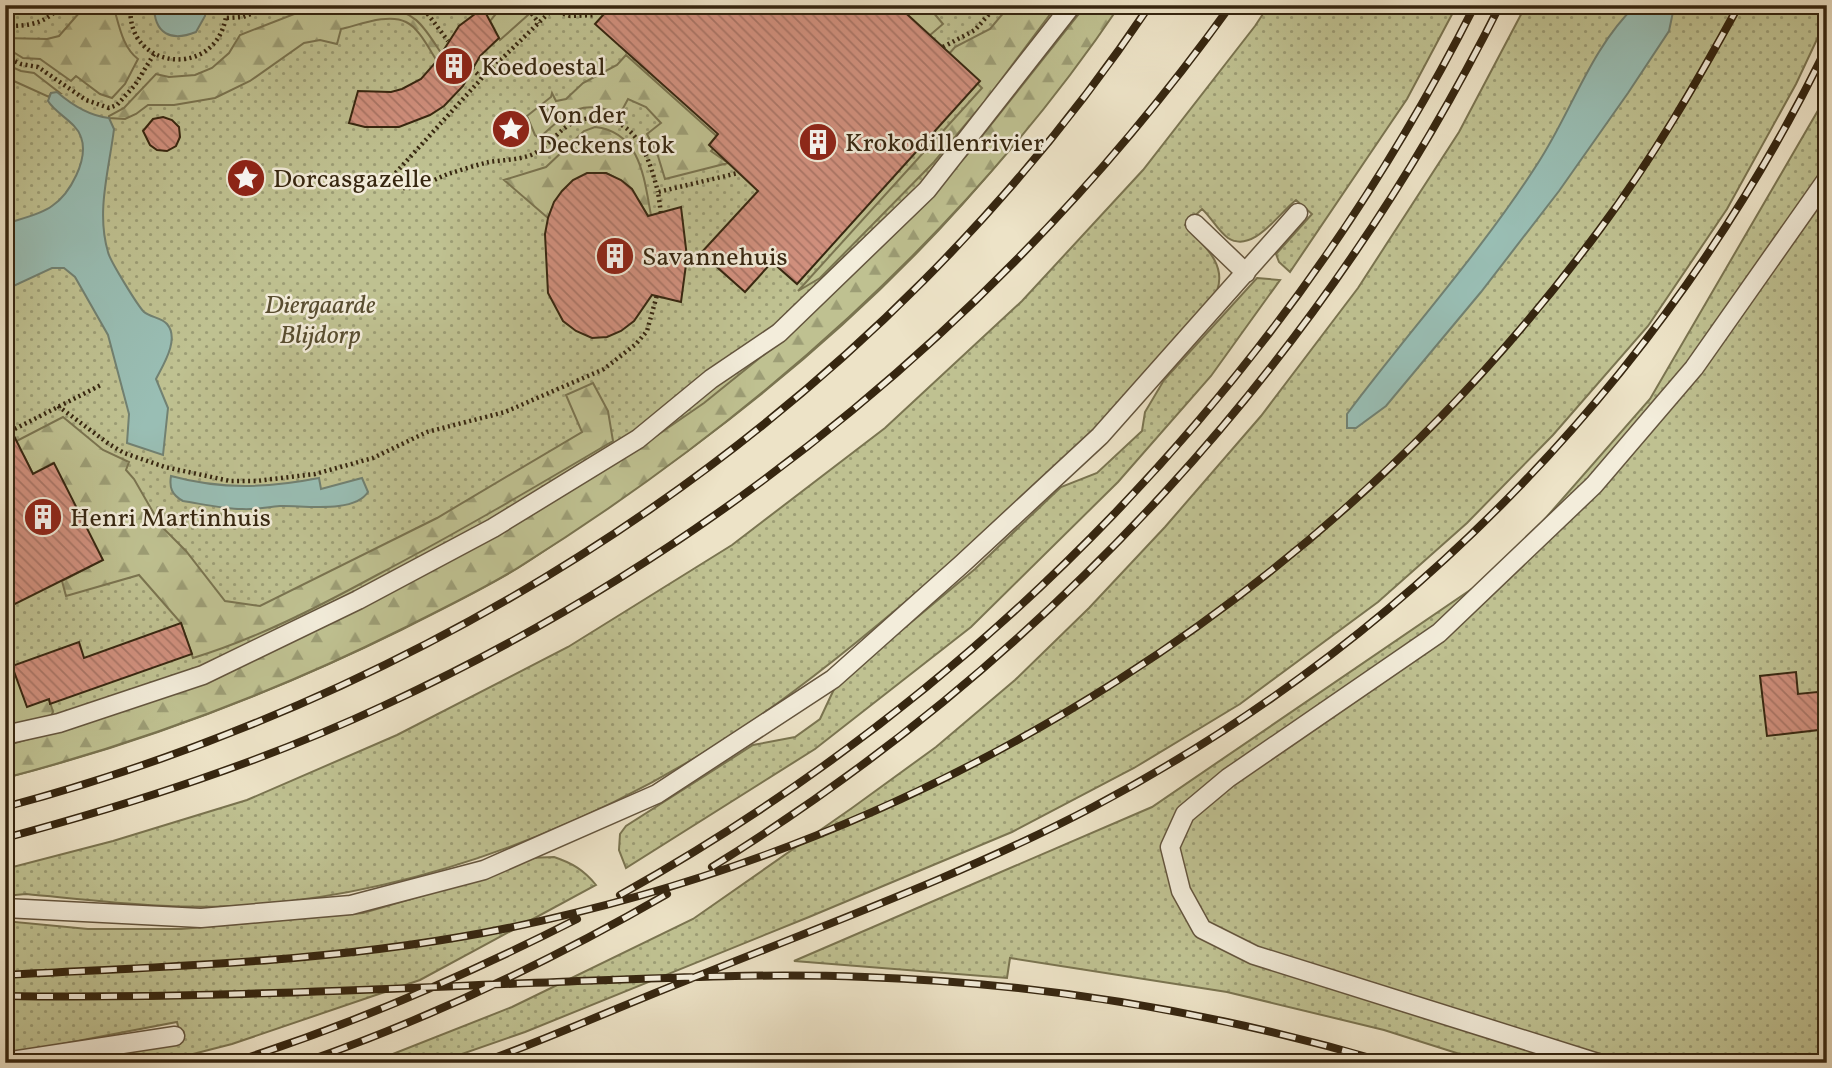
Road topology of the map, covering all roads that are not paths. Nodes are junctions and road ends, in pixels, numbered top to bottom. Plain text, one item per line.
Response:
1 (1072, 5) edge
2 (1827, 179) edge
3 (1298, 213) dead end
4 (1195, 223) dead end
5 (1246, 273) junction
6 (5, 735) edge
7 (5, 908) edge
8 (175, 1036) dead end
9 (5, 1062) edge
10 (1598, 1063) edge

1 - 6 lane
2 - 10 lane
3 - 5 lane
4 - 5 lane
5 - 7 lane
8 - 9 lane

